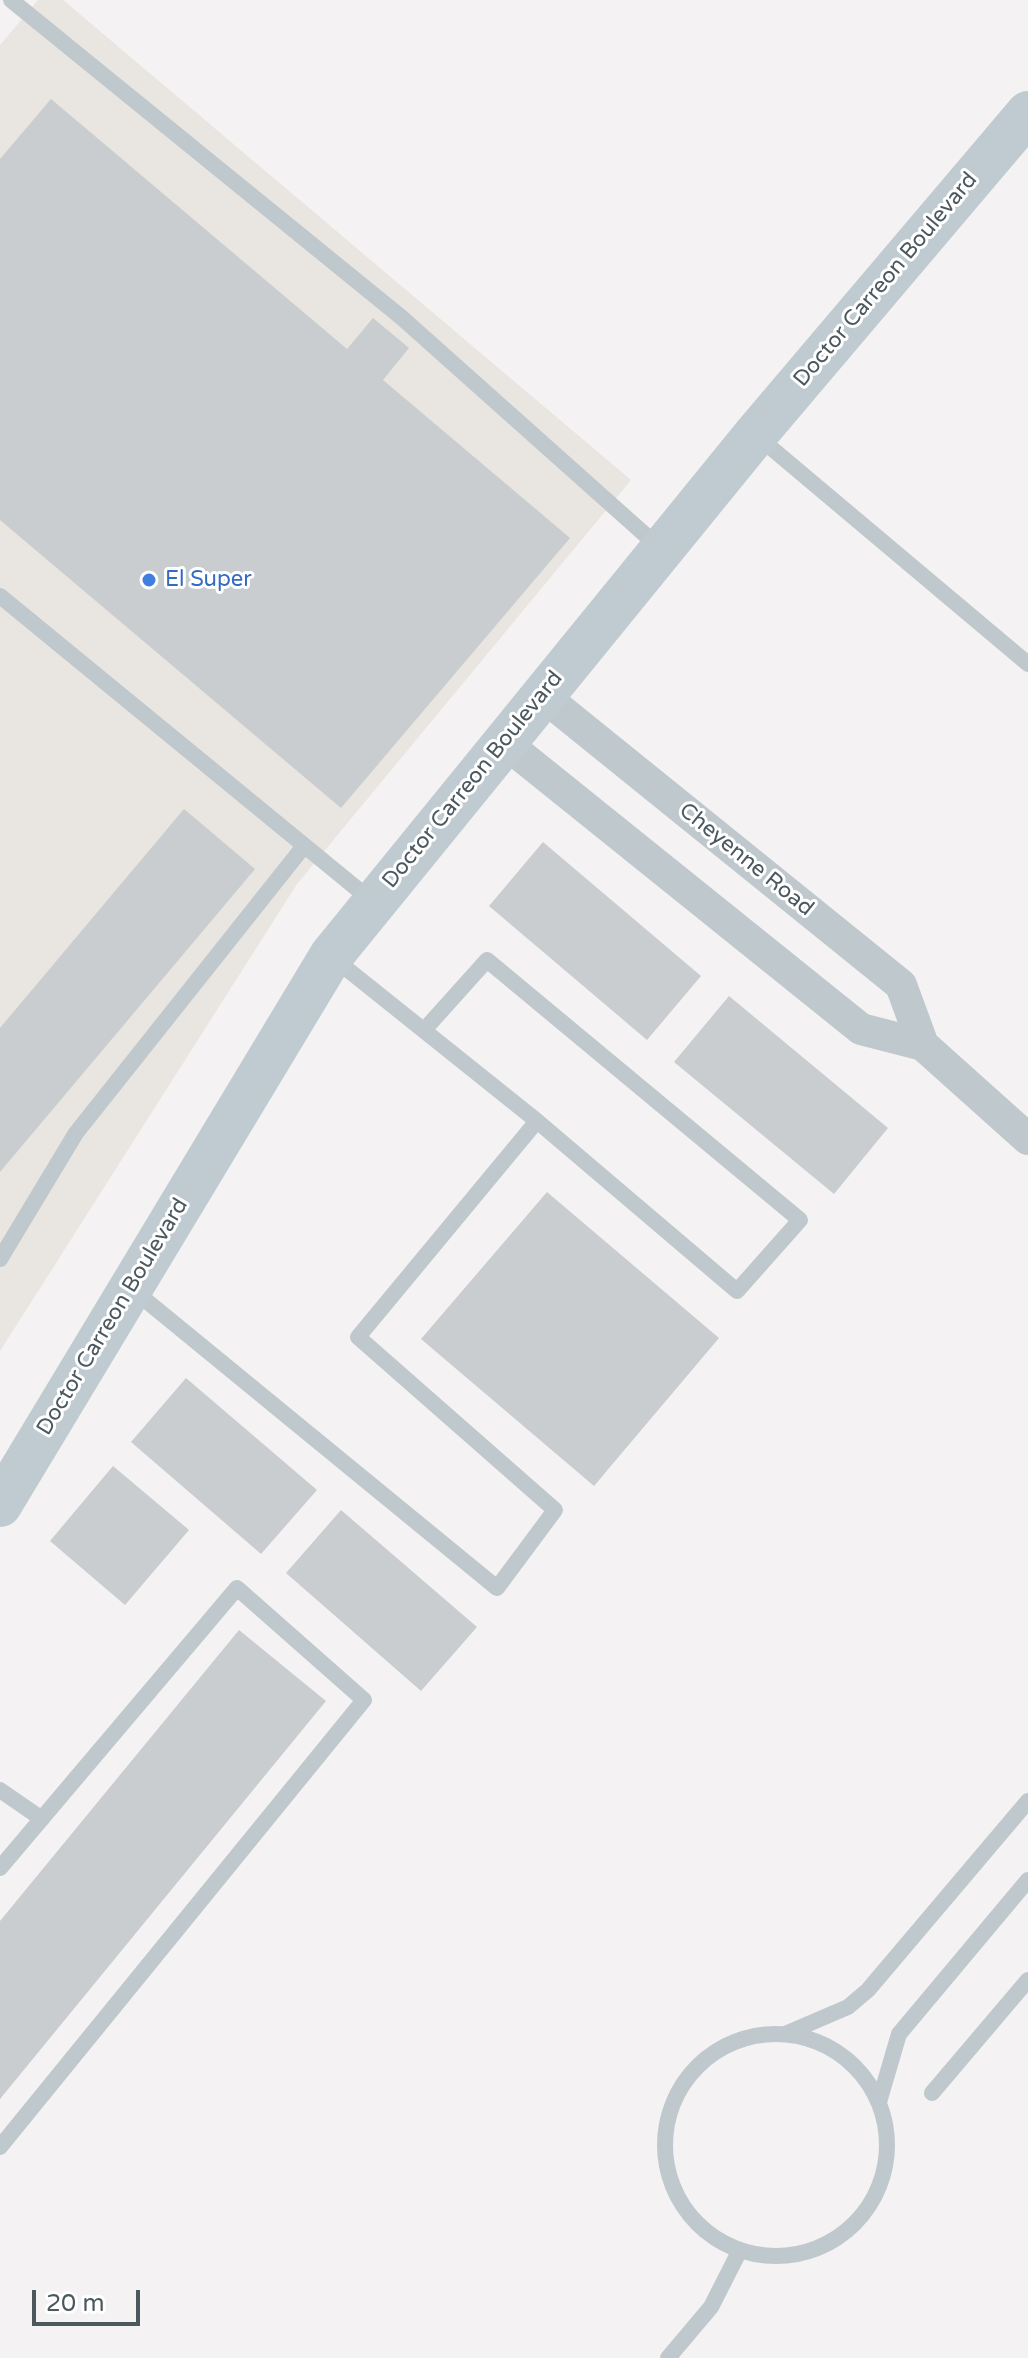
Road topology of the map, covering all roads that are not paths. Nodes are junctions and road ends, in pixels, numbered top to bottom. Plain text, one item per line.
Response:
1 (8, 0) edge
2 (0, 6) edge
3 (1028, 113) edge
4 (755, 435) junction
5 (662, 549) junction
6 (0, 596) edge
7 (1028, 664) edge
8 (542, 695) junction
9 (504, 742) junction
10 (304, 846) junction
11 (373, 902) junction
12 (331, 956) junction
13 (425, 1029) junction
14 (923, 1045) junction
15 (537, 1121) junction
16 (1028, 1139) edge
17 (0, 1259) edge
18 (131, 1288) junction
19 (0, 1505) edge
20 (0, 1790) edge
21 (1028, 1801) edge
22 (42, 1819) junction
23 (0, 1868) edge
24 (1028, 1880) edge
25 (1028, 1980) edge
26 (785, 2034) junction
27 (932, 2093) dead end
28 (879, 2102) junction
29 (0, 2147) edge
30 (740, 2250) junction
31 (668, 2358) edge

1 - 2 lane
1 - 5 lane
3 - 4 main road, Doctor Carreon Boulevard
4 - 5 main road, Doctor Carreon Boulevard
4 - 7 lane
5 - 8 main road, Doctor Carreon Boulevard
6 - 10 lane
8 - 9 main road, Doctor Carreon Boulevard
8 - 14 street, Cheyenne Road
9 - 11 main road, Doctor Carreon Boulevard
9 - 14 street, Cheyenne Road
10 - 11 lane
10 - 17 lane
11 - 12 main road, Doctor Carreon Boulevard
12 - 13 lane
12 - 18 main road, Doctor Carreon Boulevard
13 - 15 lane
13 - 15 lane
14 - 16 street, Cheyenne Road
15 - 18 lane
18 - 19 main road, Doctor Carreon Boulevard
20 - 22 lane
21 - 26 lane
22 - 23 lane
22 - 29 lane
24 - 28 lane
25 - 27 lane
26 - 28 lane
26 - 30 lane
28 - 30 lane
30 - 31 lane

